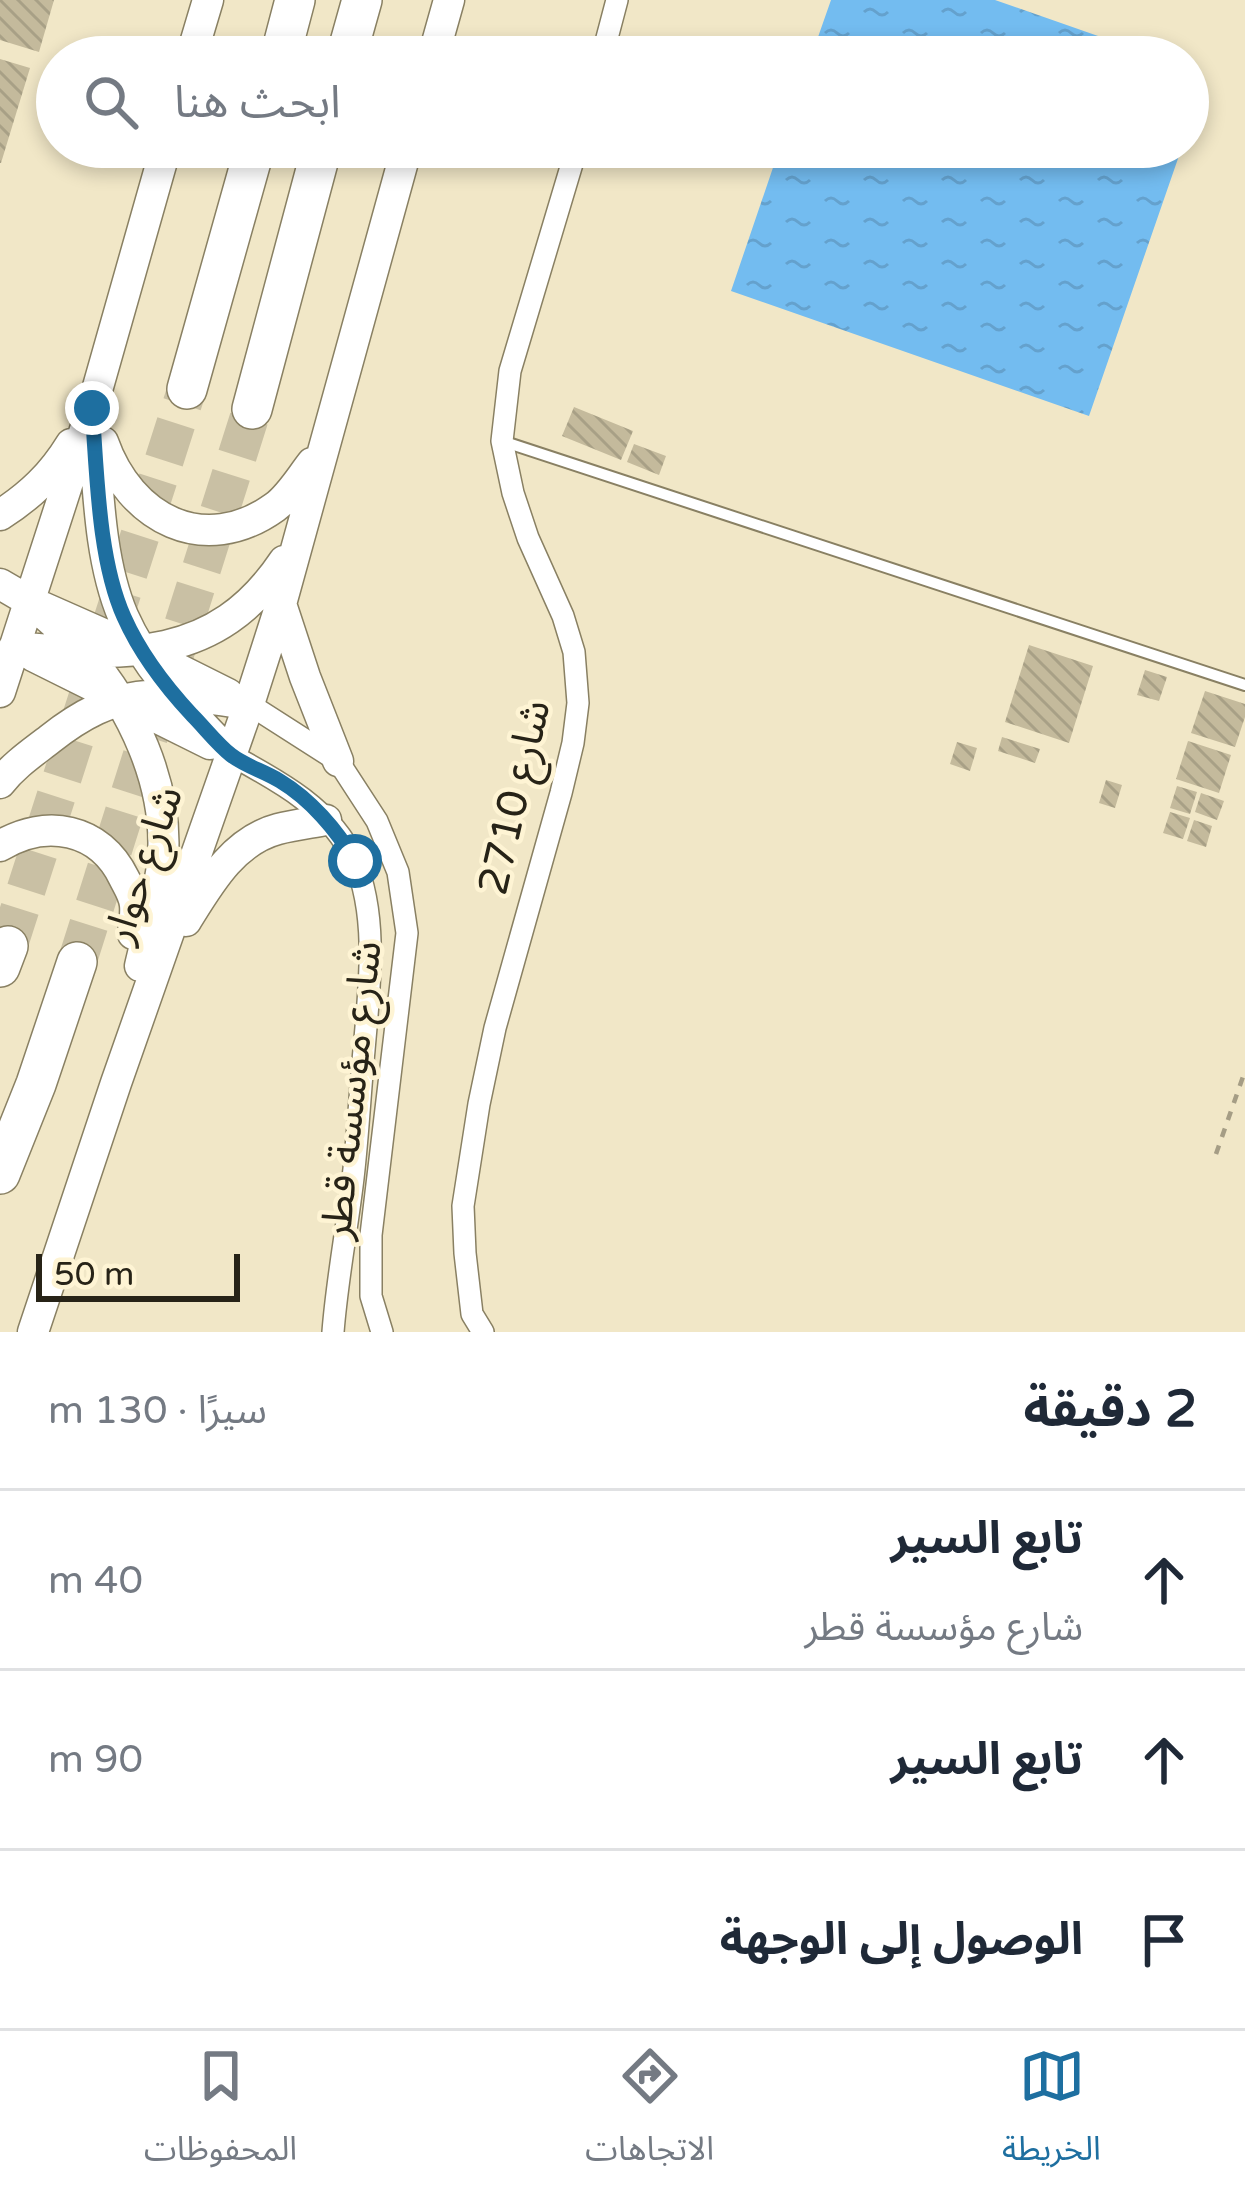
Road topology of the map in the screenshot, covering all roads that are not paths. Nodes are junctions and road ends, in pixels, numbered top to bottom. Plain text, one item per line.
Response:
1 (208, 0) edge
2 (295, 0) edge
3 (362, 0) edge
4 (449, 0) edge
5 (617, 0) edge
6 (197, 36) edge
7 (286, 36) edge
8 (352, 36) edge
9 (439, 36) edge
10 (608, 36) edge
11 (160, 168) edge
12 (249, 168) edge
13 (316, 168) edge
14 (401, 168) edge
15 (571, 168) edge
16 (187, 389) tunnel mouth
17 (92, 408) junction
18 (252, 409) tunnel mouth
19 (502, 441) junction
20 (321, 451) junction
21 (0, 515) edge
22 (298, 541) junction
23 (0, 584) edge
24 (31, 602) junction
25 (281, 604) junction
26 (7, 642) edge
27 (142, 651) junction
28 (84, 652) junction
29 (1245, 685) edge
30 (0, 692) edge
31 (172, 694) junction
32 (118, 699) junction
33 (249, 704) junction
34 (231, 755) junction
35 (338, 761) junction
36 (0, 783) edge
37 (326, 820) junction
38 (0, 846) edge
39 (77, 962) tunnel mouth
40 (157, 967) junction
41 (116, 1083) junction
42 (36, 1084) junction
43 (0, 1174) edge
44 (0, 1204) edge
45 (33, 1332) edge
46 (333, 1332) edge
47 (382, 1332) edge
48 (483, 1332) edge

1 - 6 main road
2 - 7 highway
3 - 8 highway
4 - 9 main road
5 - 10 street
11 - 17 main road
12 - 16 highway
13 - 18 highway
14 - 20 main road, شارع حوار
15 - 19 street, شارع 2710
17 - 20 main road
17 - 21 main road
17 - 24 main road
17 - 27 main road
19 - 29 lane
19 - 48 street, شارع 2710
20 - 22 main road, شارع حوار
22 - 25 main road, شارع حوار
22 - 27 main road
23 - 24 main road
24 - 26 main road
24 - 27 main road
24 - 28 main road
25 - 33 main road, شارع حوار
25 - 35 main road
26 - 28 main road
26 - 30 main road
26 - 32 main road
27 - 28 main road
27 - 31 main road
27 - 33 main road
28 - 32 main road
31 - 32 main road
31 - 33 main road
31 - 34 main road
32 - 34 main road
32 - 36 main road
32 - 41 main road
33 - 34 main road, شارع حوار
33 - 35 street, شارع مؤسسة قطر
34 - 37 street, شارع مؤسسة قطر
34 - 40 main road, شارع حوار
35 - 47 street, شارع مؤسسة قطر
37 - 40 main road
37 - 46 street, شارع مؤسسة قطر
38 - 41 main road
39 - 42 highway, شارع حوار
40 - 41 main road, شارع حوار
41 - 45 main road, شارع حوار
42 - 43 highway, شارع حوار
42 - 44 highway

